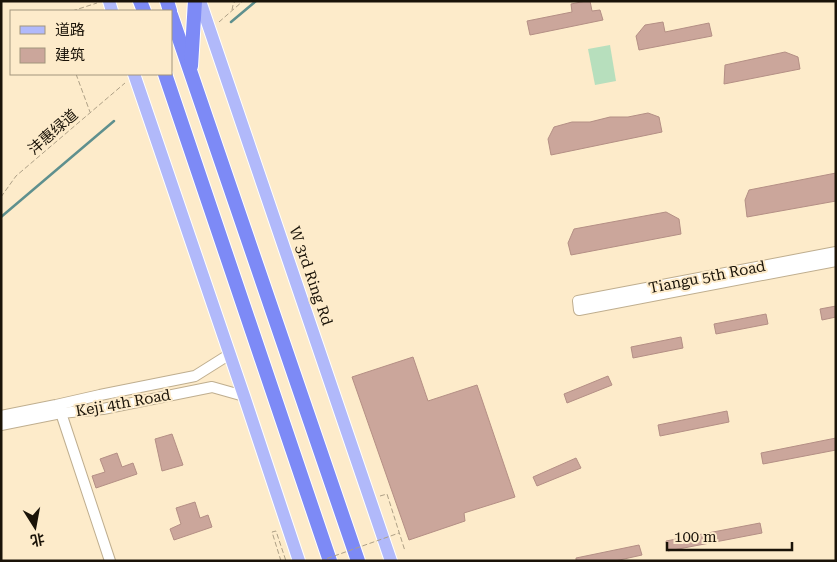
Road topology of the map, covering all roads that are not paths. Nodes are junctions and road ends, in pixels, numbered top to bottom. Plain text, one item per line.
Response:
1 (195, 1) edge
2 (200, 1) edge
3 (172, 18) edge
4 (190, 71) junction
5 (134, 75) edge
6 (165, 75) edge
7 (836, 252) edge
8 (836, 260) edge
9 (230, 354) junction
10 (244, 396) junction
11 (61, 413) junction
12 (1, 416) edge
13 (1, 425) edge
14 (110, 561) edge
15 (299, 561) edge
16 (330, 561) edge
17 (358, 561) edge
18 (390, 561) edge

1 - 4 highway
2 - 18 main road, W 3rd Ring Rd
3 - 4 highway
4 - 17 highway
5 - 9 main road
6 - 16 highway
7 - 8 street, Tiangu 5th Road
9 - 10 main road
9 - 12 street, Keji 4th Road
10 - 11 street, Keji 4th Road
10 - 15 main road
11 - 13 street, Keji 4th Road
11 - 14 street

